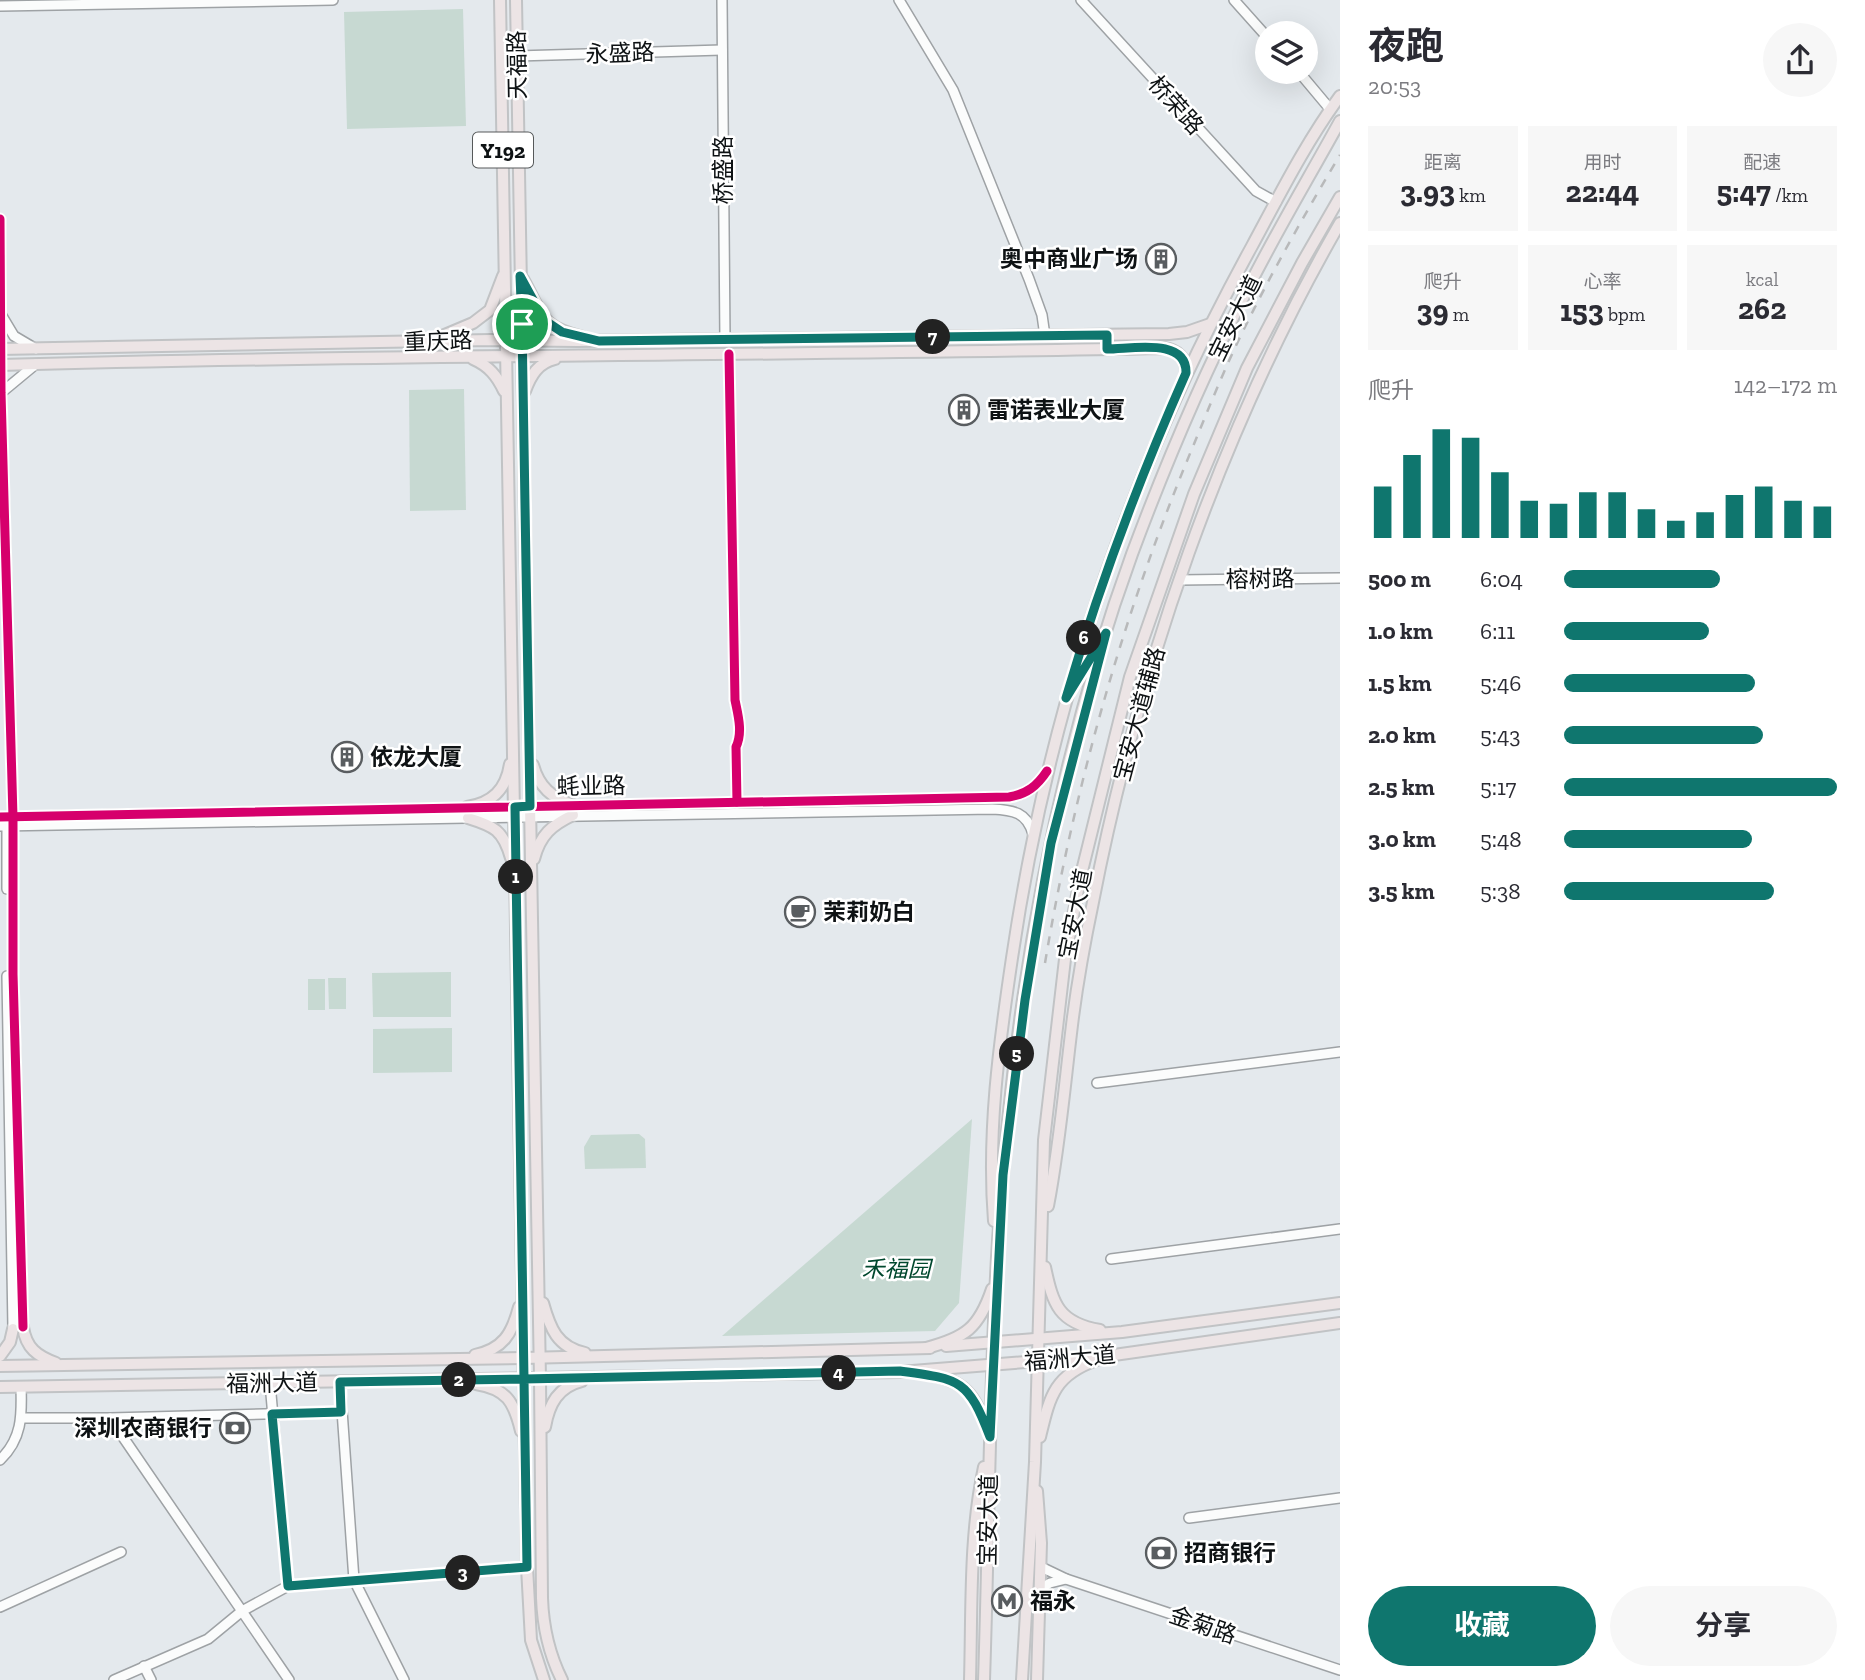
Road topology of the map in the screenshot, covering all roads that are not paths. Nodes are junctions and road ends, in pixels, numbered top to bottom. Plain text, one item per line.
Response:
1 (333, 0) edge
2 (500, 0) edge
3 (516, 0) edge
4 (722, 0) edge
5 (899, 0) edge
6 (1082, 0) edge
7 (1234, 0) edge
8 (0, 6) edge
9 (1255, 24) edge
10 (722, 50) junction
11 (517, 56) junction
12 (1309, 84) edge
13 (1340, 96) edge
14 (1331, 109) junction
15 (1340, 121) edge
16 (1340, 197) edge
17 (1276, 202) junction
18 (0, 219) edge
19 (1340, 223) edge
20 (505, 270) junction
21 (520, 276) junction
22 (2, 315) junction
23 (1210, 324) junction
24 (1107, 335) junction
25 (1045, 336) junction
26 (505, 340) junction
27 (523, 340) junction
28 (725, 340) junction
29 (599, 341) junction
30 (429, 342) junction
31 (1, 349) edge
32 (1107, 349) junction
33 (37, 350) junction
34 (729, 354) junction
35 (466, 357) junction
36 (505, 357) junction
37 (523, 357) junction
38 (572, 357) junction
39 (36, 364) junction
40 (1, 365) edge
41 (1186, 373) junction
42 (1, 393) edge
43 (523, 399) junction
44 (507, 401) junction
45 (0, 519) edge
46 (1340, 578) edge
47 (1180, 580) junction
48 (1106, 633) junction
49 (1066, 698) junction
50 (528, 740) junction
51 (513, 741) junction
52 (1047, 771) junction
53 (737, 802) junction
54 (573, 810) junction
55 (530, 811) junction
56 (515, 812) junction
57 (467, 813) junction
58 (7, 821) edge
59 (1033, 834) junction
60 (516, 877) junction
61 (531, 879) junction
62 (1340, 1052) edge
63 (1097, 1083) dead end
64 (1340, 1229) edge
65 (1041, 1237) junction
66 (1111, 1259) dead end
67 (997, 1267) junction
68 (539, 1288) junction
69 (523, 1294) junction
70 (1340, 1303) edge
71 (1340, 1323) edge
72 (18, 1328) junction
73 (1122, 1332) junction
74 (1039, 1339) junction
75 (993, 1342) junction
76 (926, 1348) junction
77 (889, 1349) junction
78 (1114, 1355) junction
79 (0, 1356) edge
80 (602, 1356) junction
81 (540, 1357) junction
82 (524, 1358) junction
83 (454, 1359) junction
84 (1038, 1361) junction
85 (993, 1364) junction
86 (62, 1365) junction
87 (0, 1366) edge
88 (895, 1372) junction
89 (605, 1378) junction
90 (524, 1379) junction
91 (540, 1379) junction
92 (453, 1380) junction
93 (340, 1382) junction
94 (270, 1383) junction
95 (0, 1387) edge
96 (21, 1387) junction
97 (341, 1412) junction
98 (272, 1414) junction
99 (22, 1418) junction
100 (110, 1418) junction
101 (990, 1437) junction
102 (526, 1450) junction
103 (541, 1451) junction
104 (0, 1460) edge
105 (1035, 1462) junction
106 (1340, 1498) edge
107 (1189, 1518) dead end
108 (121, 1552) dead end
109 (527, 1567) junction
110 (1041, 1567) junction
111 (1066, 1579) junction
112 (354, 1580) junction
113 (288, 1586) junction
114 (1040, 1589) junction
115 (0, 1606) edge
116 (242, 1611) junction
117 (145, 1666) junction
118 (1340, 1670) edge
119 (114, 1680) edge
120 (151, 1680) edge
121 (289, 1680) edge
122 (404, 1680) edge
123 (544, 1680) edge
124 (562, 1680) edge
125 (970, 1680) edge
126 (984, 1680) edge
127 (1022, 1680) edge
128 (1037, 1680) edge

1 - 8 street
2 - 20 main road, 天福路 / Y192
3 - 11 main road, 天福路 / Y192
4 - 10 street, 桥盛路
5 - 25 street
6 - 17 street, 桥荣路
7 - 9 street
10 - 11 street, 永盛路
10 - 28 street, 桥盛路
11 - 21 main road, 天福路 / Y192
12 - 14 street
13 - 14 main road
14 - 17 main road
15 - 48 main road, 宝安大道
16 - 65 main road, 宝安大道
17 - 23 main road
18 - 22 street
19 - 47 main road, 宝安大道辅路
20 - 26 main road, 天福路 / Y192
20 - 30 main road
21 - 27 main road, 天福路 / Y192
21 - 29 main road
22 - 31 street
22 - 33 street
23 - 24 main road, 重庆路
23 - 41 main road
24 - 25 main road, 重庆路
24 - 32 main road
25 - 28 main road, 重庆路
26 - 27 main road, 重庆路
26 - 30 main road, 重庆路
26 - 36 main road, 天福路 / Y192
27 - 29 main road, 重庆路
27 - 37 main road, 天福路 / Y192
28 - 29 main road, 重庆路
30 - 33 main road, 重庆路
31 - 33 main road, 重庆路
31 - 40 street
32 - 34 main road, 重庆路
32 - 41 main road, 重庆路
34 - 38 main road, 重庆路
34 - 53 street
35 - 36 main road, 重庆路
35 - 39 main road, 重庆路
35 - 44 main road, Y192
36 - 37 main road, 重庆路
36 - 44 main road, 天福路 / Y192
37 - 38 main road, 重庆路
37 - 43 main road, 天福路 / Y192
38 - 43 main road
39 - 40 main road, 重庆路
39 - 42 street
40 - 42 street
41 - 49 main road
42 - 58 street
43 - 50 main road, 天福路 / Y192
44 - 51 main road, 天福路 / Y192
45 - 58 street
46 - 47 street, 榕树路
47 - 65 main road, 宝安大道辅路
48 - 49 main road
48 - 67 main road, 宝安大道
49 - 52 main road
50 - 54 main road
50 - 55 main road, 天福路 / Y192
51 - 56 main road, 天福路 / Y192
51 - 57 main road
52 - 53 street, 蚝业路
52 - 59 main road
53 - 54 street, 蚝业路
54 - 55 street, 蚝业路
54 - 59 street, 蚝业路
54 - 61 main road
55 - 56 street, 蚝业路
55 - 61 main road, 天福路 / Y192
56 - 57 street, 蚝业路
56 - 60 main road, 天福路 / Y192
57 - 58 street, 蚝业路
57 - 60 main road
58 - 72 street
59 - 67 main road
60 - 69 main road, 天福路 / Y192
61 - 68 main road, 天福路 / Y192
62 - 63 street
64 - 66 street
65 - 73 main road
65 - 74 main road, 宝安大道
67 - 75 main road, 宝安大道
67 - 76 main road
68 - 80 main road
68 - 81 main road, 天福路 / Y192
69 - 82 main road, 天福路 / Y192
69 - 83 main road
70 - 73 main road, 福洲大道
71 - 78 main road, 福洲大道
72 - 79 main road
72 - 86 main road
73 - 74 main road, 福洲大道
74 - 75 main road, 福洲大道
74 - 84 main road, 宝安大道
75 - 76 main road, 福洲大道
75 - 85 main road, 宝安大道
76 - 77 main road, 福洲大道
77 - 80 main road, 福洲大道
77 - 88 main road
78 - 84 main road, 福洲大道
78 - 105 main road
80 - 81 main road, 福洲大道
81 - 82 main road, 福洲大道
81 - 91 main road, 天福路 / Y192
82 - 83 main road, 福洲大道
82 - 90 main road, 天福路 / Y192
83 - 86 main road, 福洲大道
84 - 85 main road, 福洲大道
84 - 105 main road, 宝安大道
85 - 88 main road, 福洲大道
85 - 101 main road, 宝安大道
86 - 87 main road, 福洲大道
88 - 89 main road, 福洲大道
88 - 101 main road
89 - 91 main road, 福洲大道
89 - 103 main road
90 - 91 main road, 福洲大道
90 - 92 main road, 福洲大道
90 - 102 main road, 天福路 / Y192
91 - 103 main road, 天福路 / Y192
92 - 93 main road, 福洲大道
92 - 102 main road
93 - 94 main road, 福洲大道
93 - 97 street
94 - 96 main road, 福洲大道
94 - 98 street
95 - 96 main road, 福洲大道
96 - 99 street
97 - 98 street
97 - 112 street
98 - 100 street
98 - 113 street
99 - 100 street
99 - 104 street
100 - 116 street
101 - 125 main road
101 - 126 main road, 宝安大道
102 - 109 main road, 天福路 / Y192
103 - 124 main road, 天福路 / Y192
105 - 110 main road
105 - 127 main road, 宝安大道
106 - 107 street
108 - 115 street
109 - 112 street
109 - 123 main road, 天福路 / Y192
110 - 111 street, 金菊路
110 - 114 main road
111 - 114 street
111 - 118 street, 金菊路
112 - 113 street
112 - 122 street
113 - 116 street
114 - 128 main road
116 - 117 street
116 - 121 street
117 - 119 street
117 - 120 street

